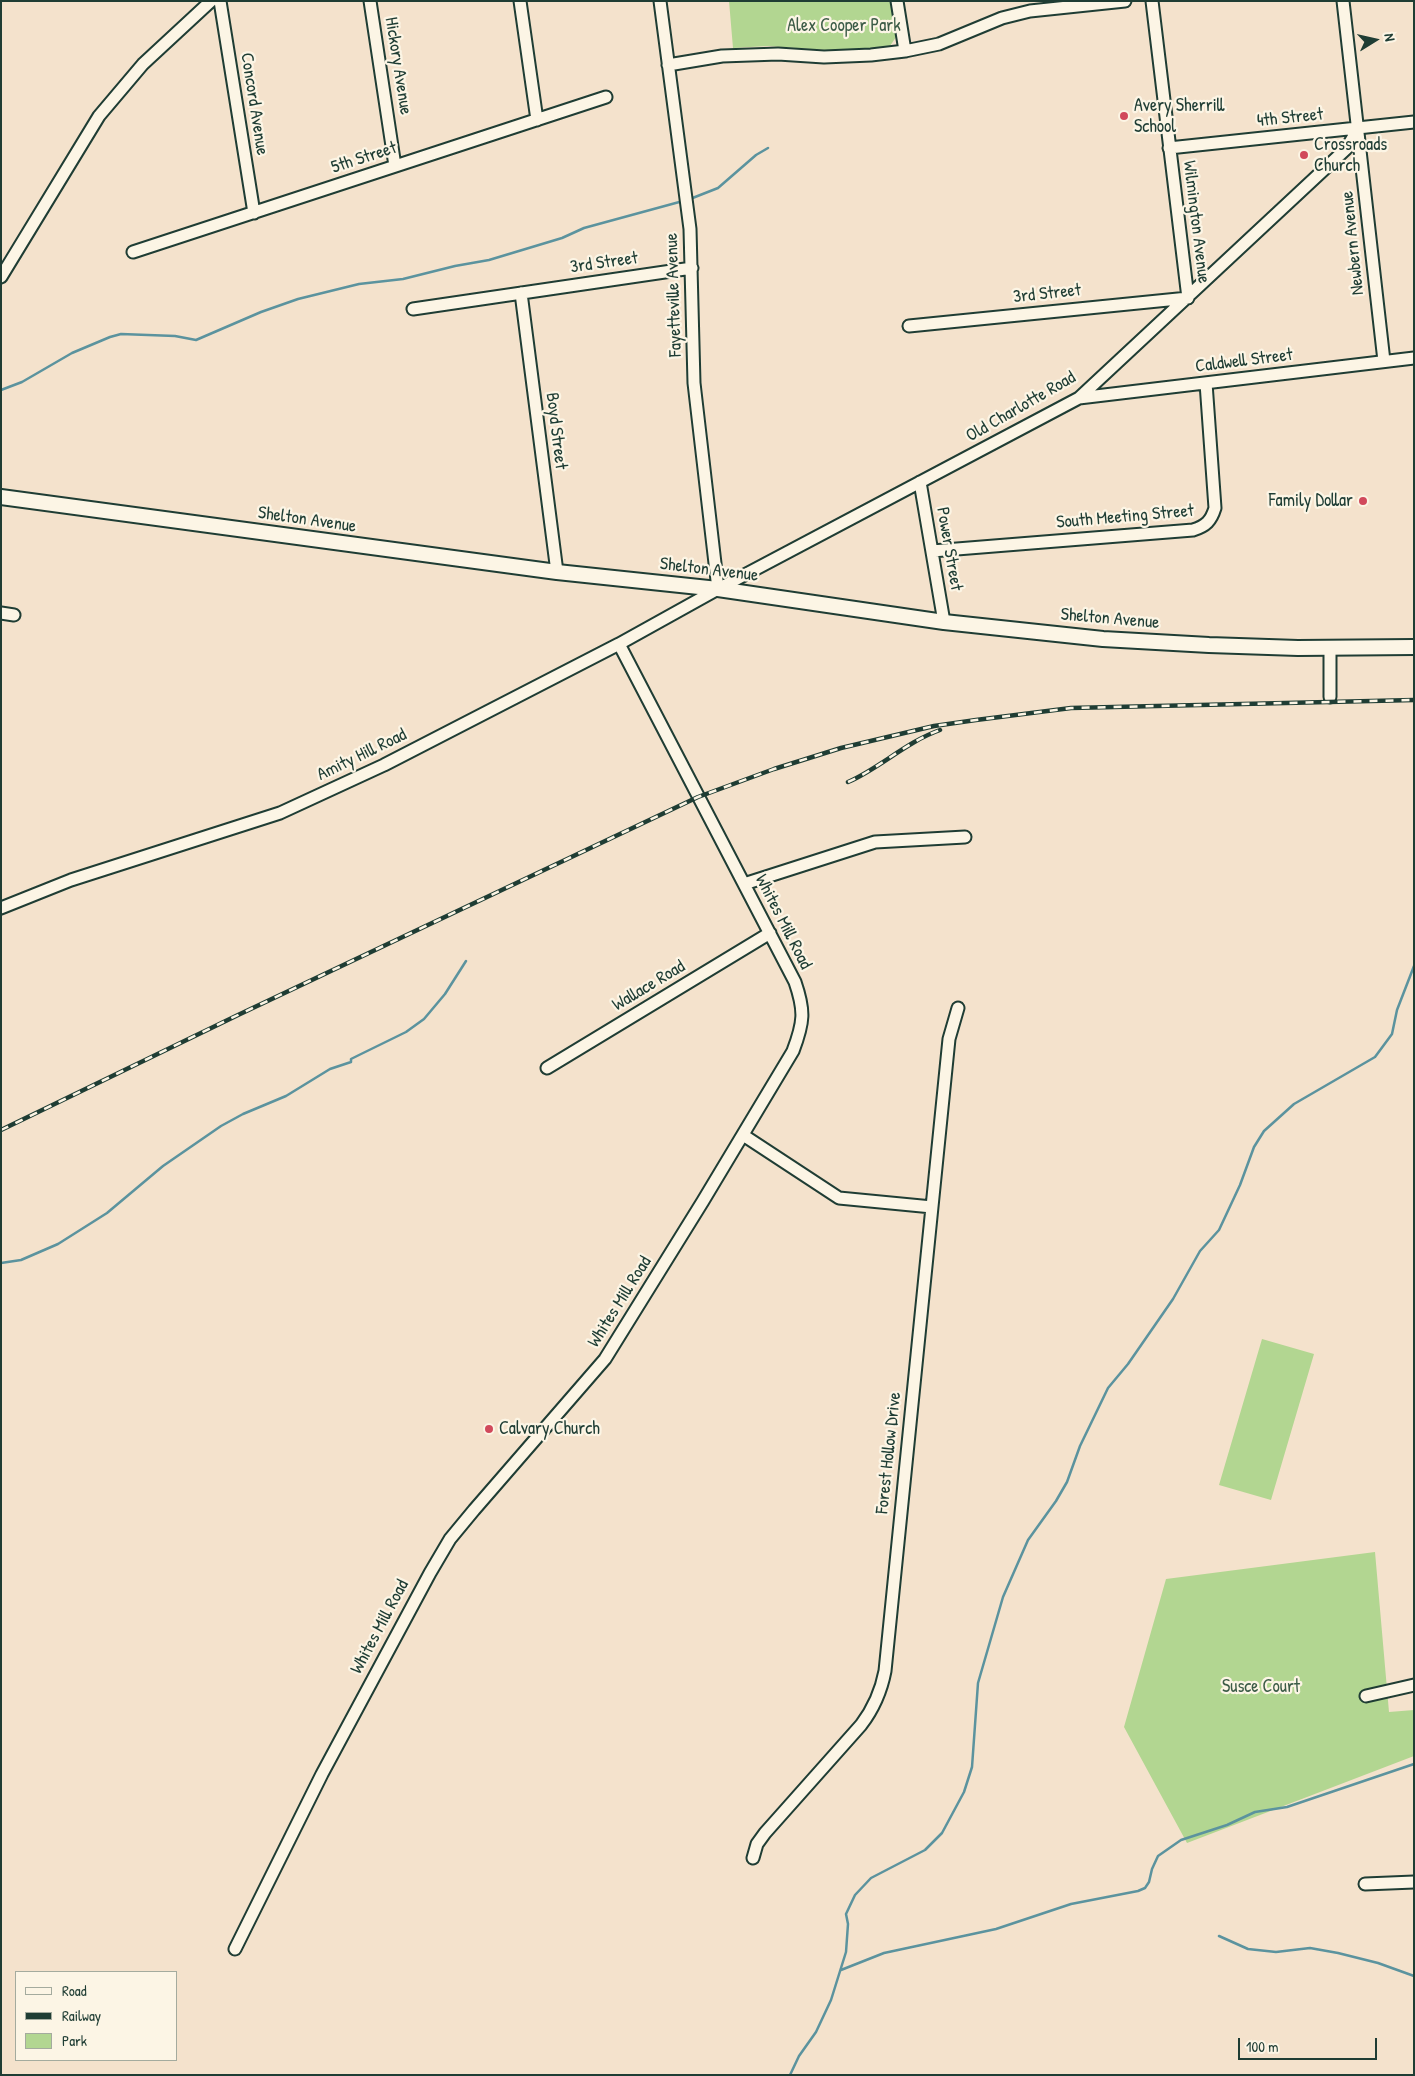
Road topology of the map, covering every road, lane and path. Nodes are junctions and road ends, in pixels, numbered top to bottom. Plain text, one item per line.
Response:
1 (211, 1) edge
2 (220, 1) edge
3 (370, 1) edge
4 (520, 1) edge
5 (660, 1) edge
6 (897, 1) edge
7 (1125, 1) edge
8 (1152, 1) edge
9 (1343, 1) edge
10 (905, 51) junction
11 (668, 65) junction
12 (606, 97) dead end
13 (537, 120) junction
14 (1414, 122) edge
15 (1358, 128) junction
16 (1169, 148) junction
17 (395, 166) junction
18 (254, 212) junction
19 (133, 252) dead end
20 (692, 268) junction
21 (1, 277) edge
22 (521, 293) junction
23 (1188, 298) junction
24 (413, 309) dead end
25 (909, 326) dead end
26 (1414, 358) edge
27 (1384, 361) junction
28 (1206, 383) junction
29 (1079, 398) junction
30 (920, 482) junction
31 (1, 497) edge
32 (932, 551) junction
33 (557, 572) junction
34 (718, 589) junction
35 (1, 613) edge
36 (14, 615) dead end
37 (944, 622) junction
38 (619, 644) junction
39 (1414, 646) edge
40 (1330, 648) junction
41 (1330, 698) dead end
42 (965, 837) dead end
43 (744, 884) junction
44 (1, 908) edge
45 (770, 933) junction
46 (958, 1008) dead end
47 (547, 1068) dead end
48 (743, 1135) junction
49 (932, 1208) junction
50 (1414, 1685) edge
51 (1366, 1696) dead end
52 (753, 1858) dead end
53 (1414, 1882) edge
54 (1365, 1884) dead end
55 (235, 1949) dead end

1 - 21 street
2 - 18 street, Concord Avenue
3 - 17 street, Hickory Avenue
4 - 13 street
5 - 11 street, Fayetteville Avenue
6 - 10 street
7 - 10 street
8 - 16 street, Wilmington Avenue
9 - 15 street, Newbern Avenue
10 - 11 street
11 - 20 street, Fayetteville Avenue
12 - 13 street, 5th Street
13 - 17 street, 5th Street
14 - 15 street, 4th Street
15 - 16 street, 4th Street
15 - 23 street, Old Charlotte Road
15 - 27 street, Newbern Avenue
16 - 23 street, Wilmington Avenue
17 - 18 street, 5th Street
18 - 19 street, 5th Street
20 - 22 street, 3rd Street
20 - 34 street, Fayetteville Avenue
22 - 24 street, 3rd Street
22 - 33 street, Boyd Street
23 - 25 street, 3rd Street
23 - 29 street, Old Charlotte Road
26 - 27 street, Caldwell Street
27 - 28 street, Caldwell Street
28 - 29 street, Caldwell Street
28 - 32 street, South Meeting Street
29 - 30 street, Old Charlotte Road
30 - 32 street, Power Street
30 - 34 street, Old Charlotte Road
31 - 33 main road, Shelton Avenue
32 - 37 street, Power Street
33 - 34 main road, Shelton Avenue
34 - 37 main road, Shelton Avenue
34 - 38 street, Amity Hill Road
35 - 36 street
37 - 40 main road, Shelton Avenue
38 - 43 street, Whites Mill Road
38 - 44 street, Amity Hill Road
39 - 40 main road, Shelton Avenue
40 - 41 street
42 - 43 street
43 - 45 street, Whites Mill Road
45 - 47 street, Wallace Road
45 - 48 street, Whites Mill Road
46 - 49 street, Forest Hollow Drive
48 - 49 street
48 - 55 street, Whites Mill Road
49 - 52 street, Forest Hollow Drive
50 - 51 street
53 - 54 street

